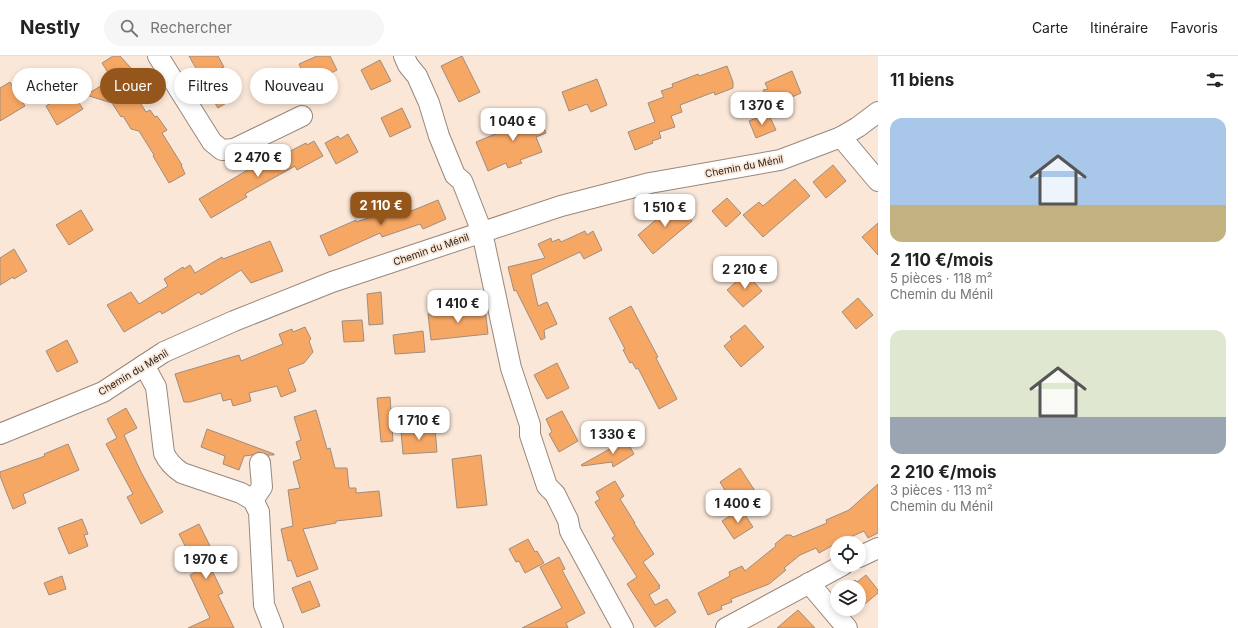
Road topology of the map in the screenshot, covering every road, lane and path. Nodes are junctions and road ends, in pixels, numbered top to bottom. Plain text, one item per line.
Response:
1 (158, 56) edge
2 (404, 56) edge
3 (878, 112) edge
4 (302, 116) dead end
5 (841, 137) junction
6 (878, 181) edge
7 (482, 232) junction
8 (144, 365) junction
9 (0, 434) edge
10 (260, 463) dead end
11 (253, 500) junction
12 (878, 548) edge
13 (866, 554) edge
14 (830, 572) edge
15 (809, 583) junction
16 (273, 628) edge
17 (623, 628) edge
18 (726, 628) edge
19 (847, 628) edge

1 - 4 street
2 - 7 street
3 - 5 street, Chemin du Ménil
5 - 6 street
5 - 7 street, Chemin du Ménil
7 - 8 street, Chemin du Ménil
7 - 17 street
8 - 9 street, Chemin du Ménil
8 - 11 street
10 - 11 street
11 - 16 street
12 - 13 street
14 - 15 street
15 - 18 street
15 - 19 street

